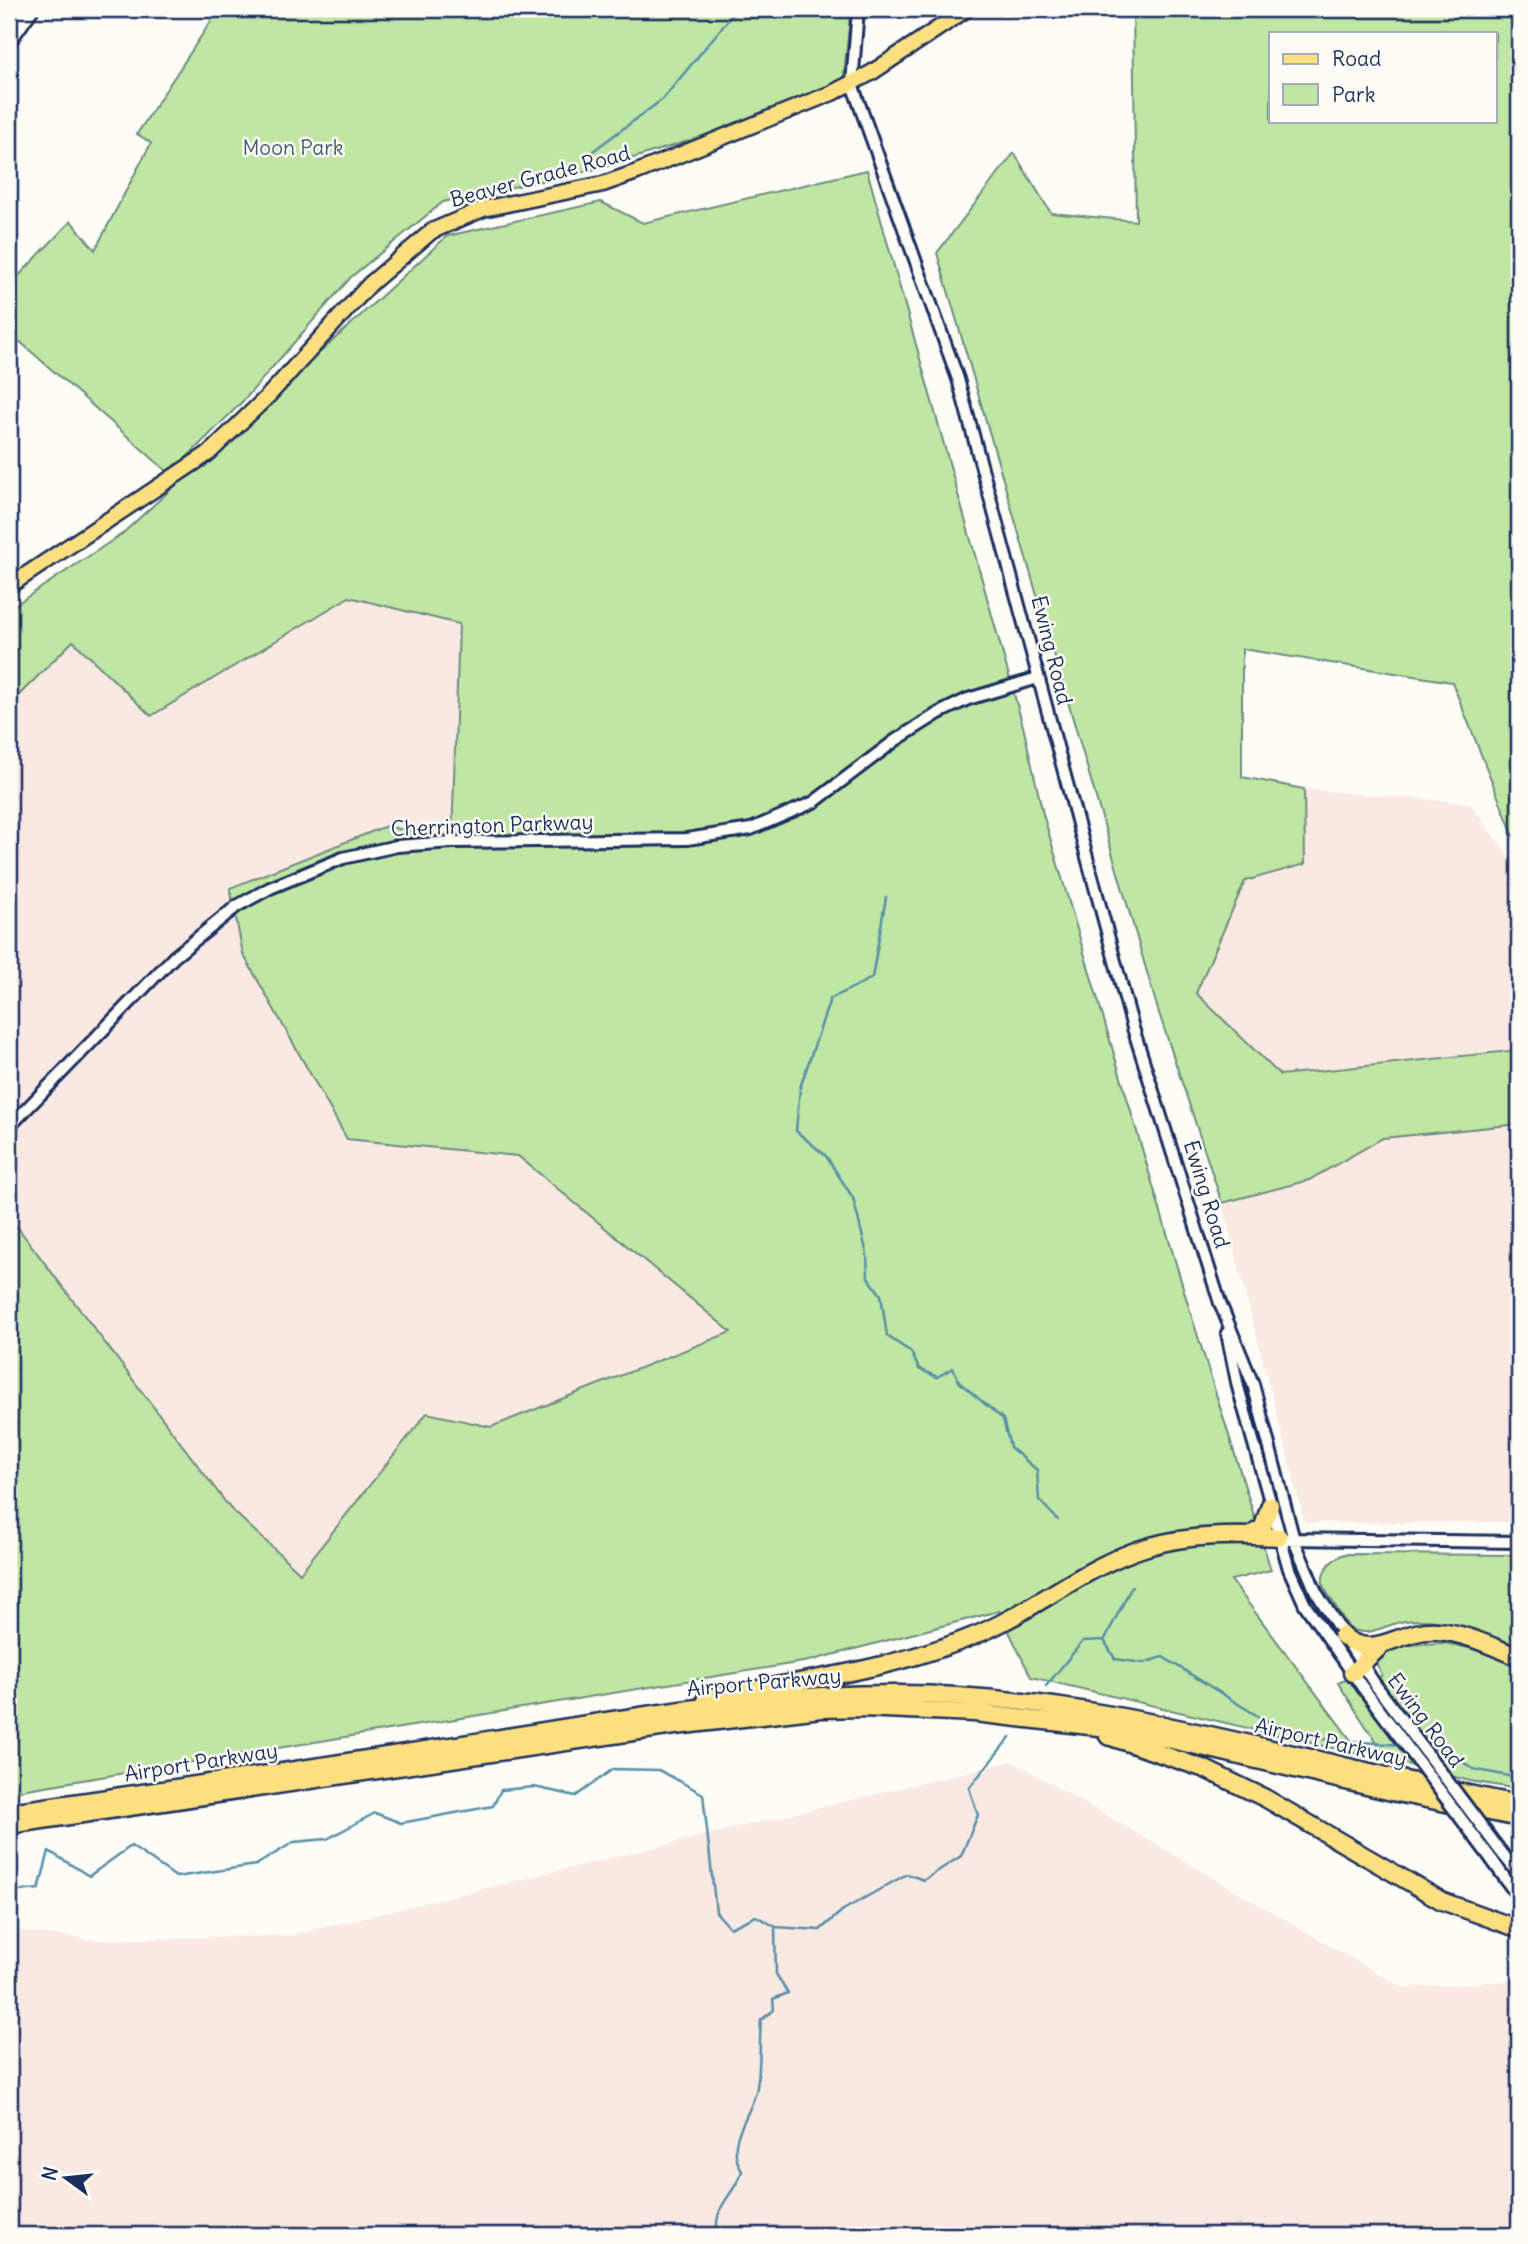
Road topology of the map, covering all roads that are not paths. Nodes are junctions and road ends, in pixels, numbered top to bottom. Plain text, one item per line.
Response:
1 (21, 9) edge
2 (33, 9) edge
3 (858, 9) edge
4 (967, 9) edge
5 (9, 27) edge
6 (9, 43) edge
7 (852, 84) junction
8 (9, 586) edge
9 (1038, 678) junction
10 (9, 1127) edge
11 (1220, 1303) junction
12 (1270, 1506) junction
13 (1250, 1536) junction
14 (1286, 1539) junction
15 (1519, 1542) edge
16 (1342, 1635) junction
17 (1382, 1645) junction
18 (1519, 1657) edge
19 (1357, 1669) junction
20 (1016, 1717) junction
21 (564, 1727) junction
22 (1519, 1804) edge
23 (9, 1812) edge
24 (1519, 1818) edge
25 (9, 1825) edge
26 (1519, 1874) edge
27 (1519, 1898) edge
28 (1519, 1929) edge

1 - 5 street
2 - 6 street
3 - 7 street, Ewing Road
4 - 7 main road, Beaver Grade Road
7 - 8 main road, Beaver Grade Road
7 - 9 street, Ewing Road
9 - 10 street, Cherrington Parkway
9 - 11 street, Ewing Road
11 - 12 street, Ewing Road
11 - 14 street, Ewing Road
12 - 13 highway
12 - 14 street, Ewing Road
13 - 14 highway
13 - 21 highway
14 - 15 street
14 - 16 street, Ewing Road
14 - 19 street, Ewing Road
16 - 17 highway
16 - 19 street, Ewing Road
17 - 18 highway
17 - 19 highway
19 - 26 street, Ewing Road, bridge
19 - 27 street, Ewing Road, bridge
20 - 24 highway, Airport Parkway
20 - 25 highway, Airport Parkway
20 - 28 highway
21 - 22 highway, Airport Parkway
21 - 23 highway, Airport Parkway

